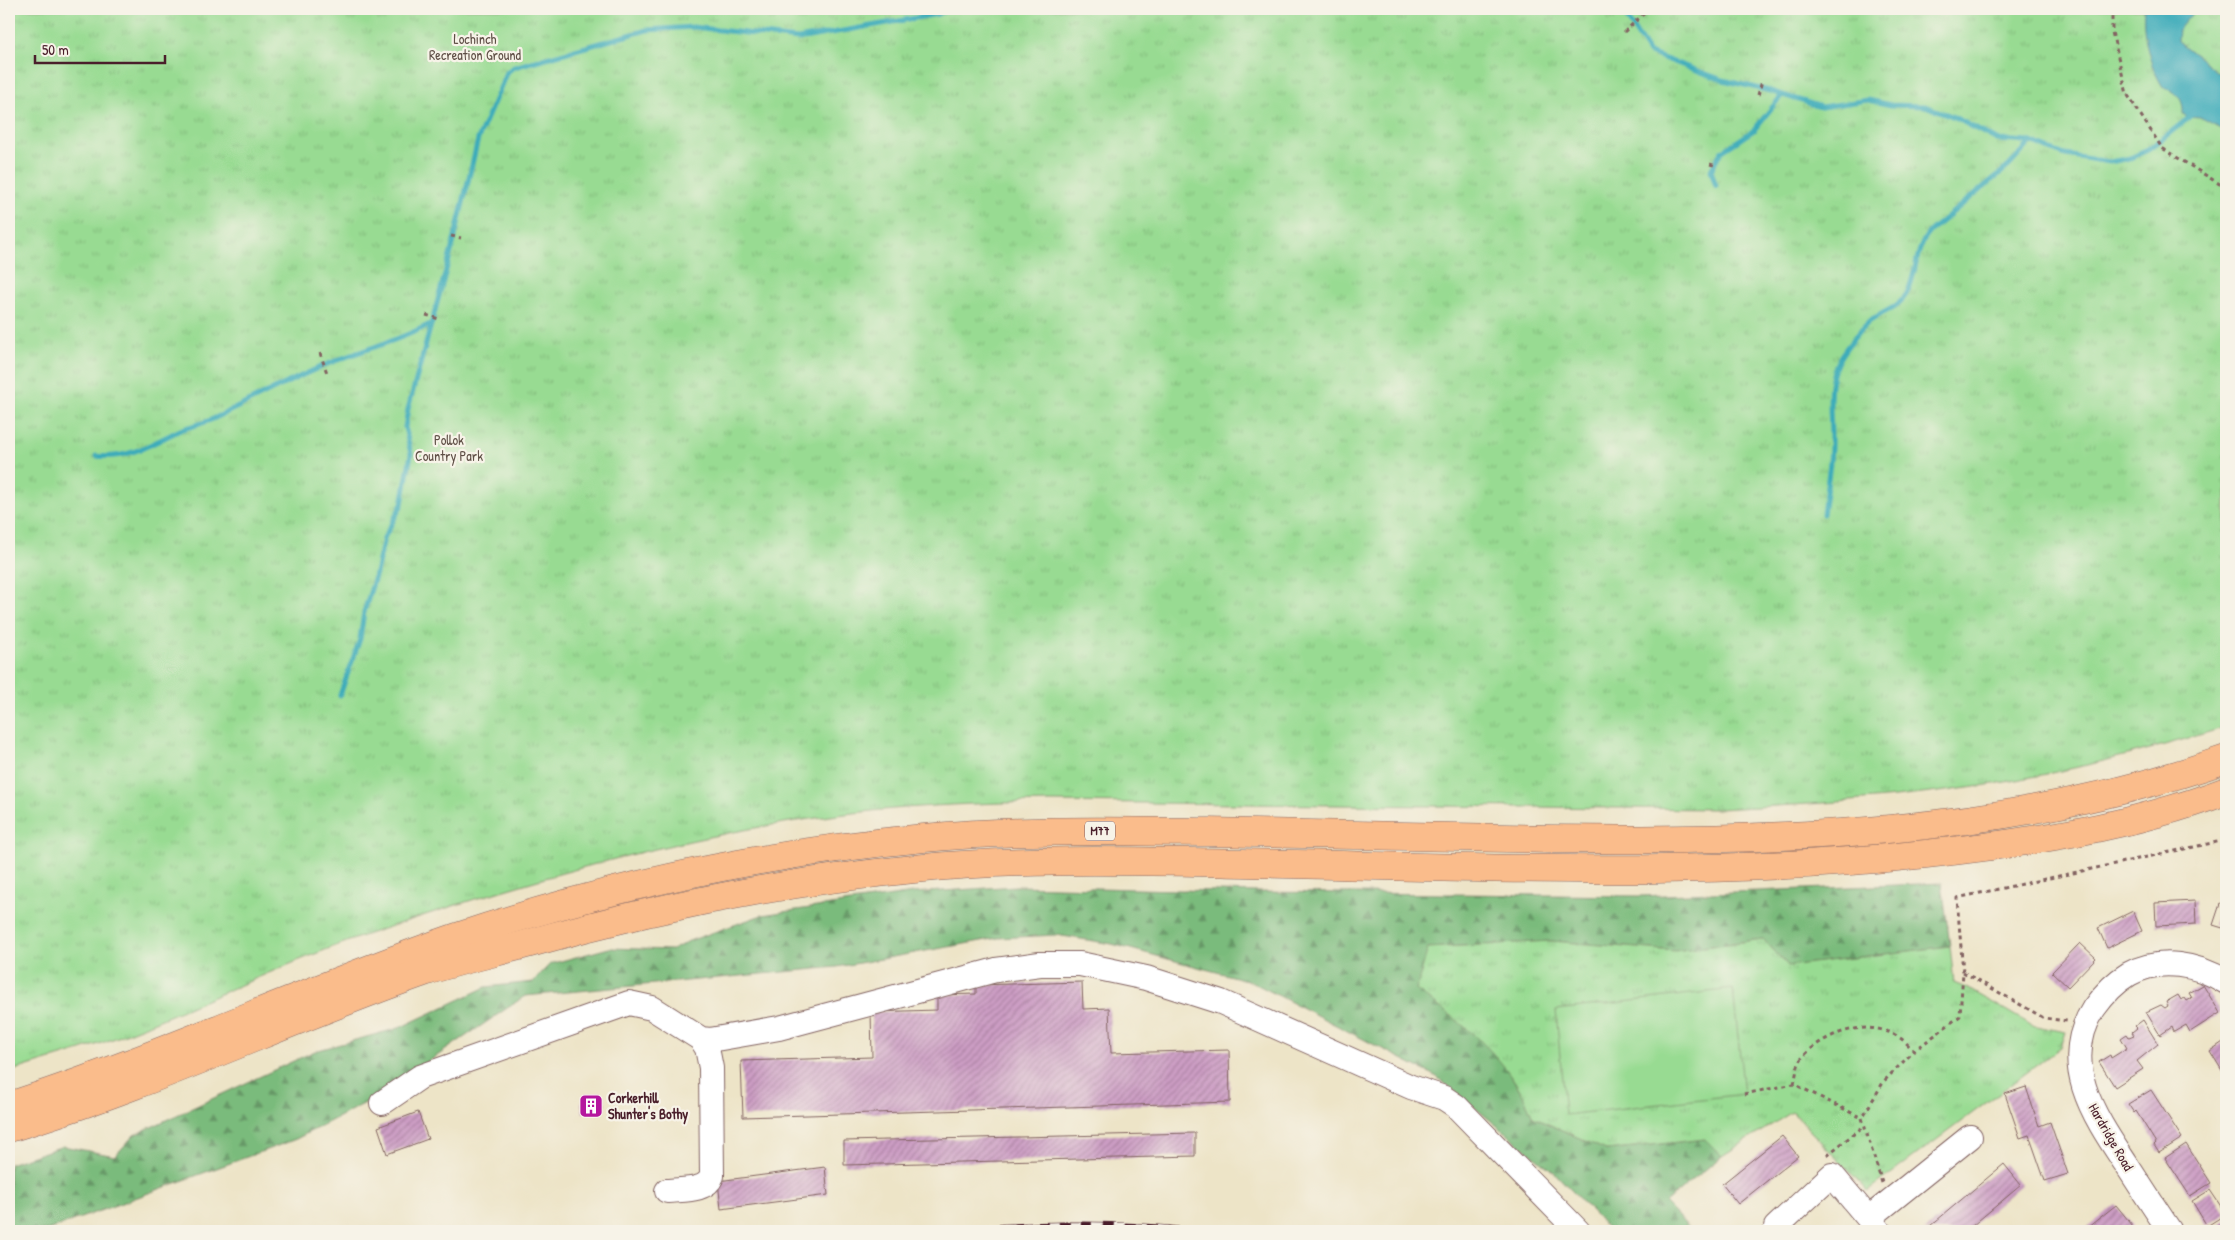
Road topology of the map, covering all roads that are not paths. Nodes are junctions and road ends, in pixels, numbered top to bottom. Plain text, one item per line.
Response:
1 (2226, 760) edge
2 (2226, 791) edge
3 (2226, 982) edge
4 (701, 1039) junction
5 (382, 1103) dead end
6 (9, 1106) edge
7 (9, 1128) edge
8 (1970, 1137) dead end
9 (667, 1191) dead end
10 (1874, 1225) edge
11 (1776, 1227) dead end
12 (1578, 1231) edge
13 (2170, 1231) edge

1 - 6 highway, M77
2 - 7 highway, M77
3 - 13 street, Hardridge Road
4 - 5 street
4 - 9 street
4 - 12 street
8 - 10 street
10 - 11 street

